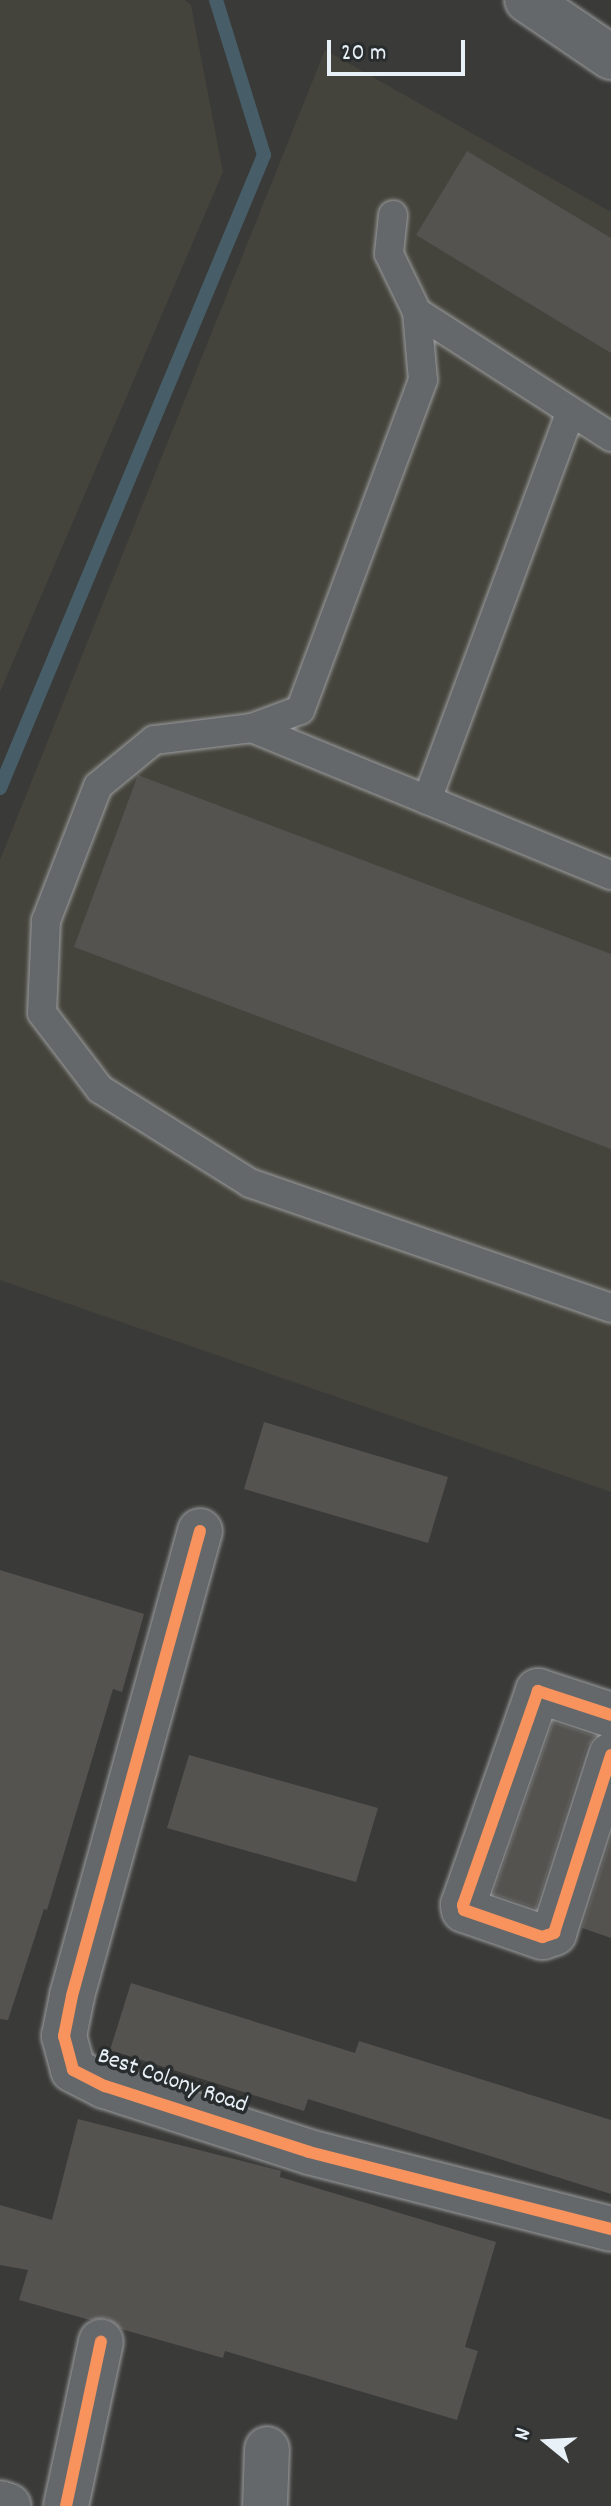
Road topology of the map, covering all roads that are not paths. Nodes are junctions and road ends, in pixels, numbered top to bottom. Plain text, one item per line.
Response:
1 (527, 0) edge
2 (611, 57) edge
3 (393, 215) dead end
4 (417, 312) junction
5 (570, 413) junction
6 (611, 437) edge
7 (252, 728) junction
8 (427, 800) junction
9 (611, 875) edge
10 (611, 1308) edge
11 (200, 1531) dead end
12 (611, 1715) edge
13 (611, 1755) edge
14 (600, 1827) edge
15 (611, 2229) edge
16 (101, 2342) dead end
17 (267, 2449) dead end
18 (0, 2503) edge
19 (9, 2506) edge
20 (66, 2506) edge
21 (265, 2506) edge

1 - 2 street
3 - 4 lane
4 - 5 lane
4 - 7 lane
5 - 6 lane
5 - 8 lane
7 - 8 lane
7 - 10 lane
8 - 9 lane
11 - 15 street, Best Colony Road
12 - 14 street
13 - 14 street
16 - 20 street
17 - 21 street
18 - 19 street

